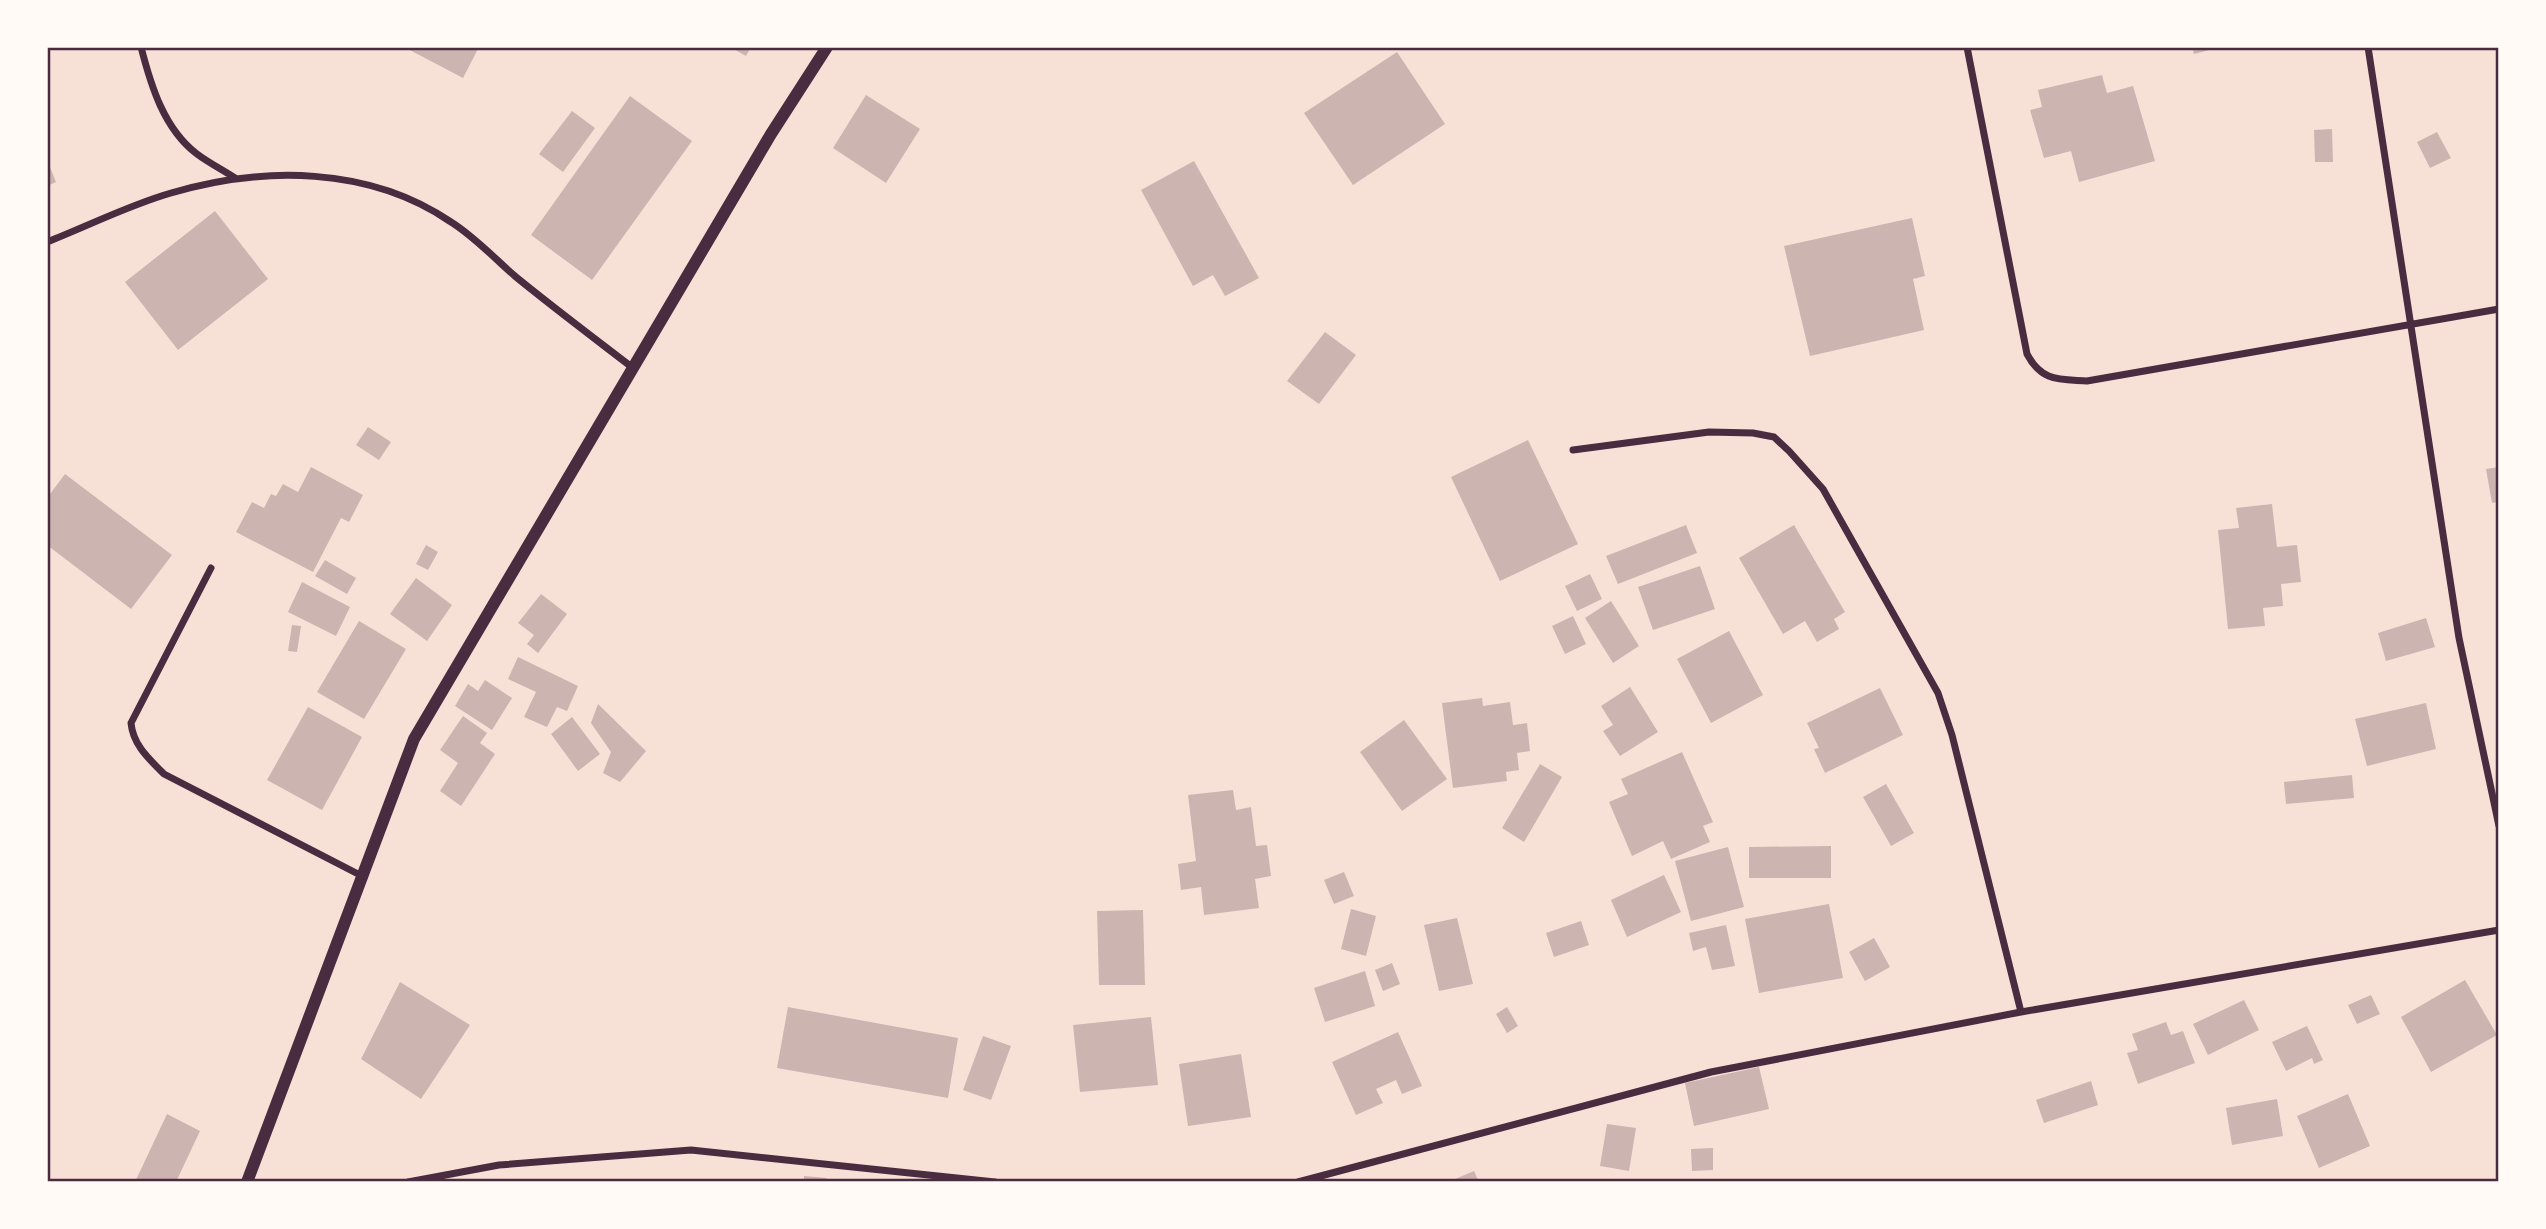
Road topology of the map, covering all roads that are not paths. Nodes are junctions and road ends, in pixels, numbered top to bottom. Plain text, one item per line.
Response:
1 (141, 47) edge
2 (827, 47) edge
3 (1967, 47) edge
4 (2368, 47) edge
5 (235, 178) junction
6 (47, 242) edge
7 (2499, 309) edge
8 (2412, 326) junction
9 (633, 369) junction
10 (1573, 450) dead end
11 (211, 568) dead end
12 (2499, 826) edge
13 (362, 876) junction
14 (2499, 930) edge
15 (2021, 1013) junction
16 (966, 1180) edge
17 (247, 1182) edge
18 (408, 1182) edge
19 (995, 1182) edge
20 (1298, 1182) edge

1 - 5 street
2 - 9 street
3 - 8 street
4 - 8 street
5 - 6 street
5 - 9 street
7 - 8 street
8 - 12 street
9 - 13 street
10 - 15 street
11 - 13 street
13 - 17 street
14 - 15 street
15 - 20 street
16 - 18 street
16 - 19 street

